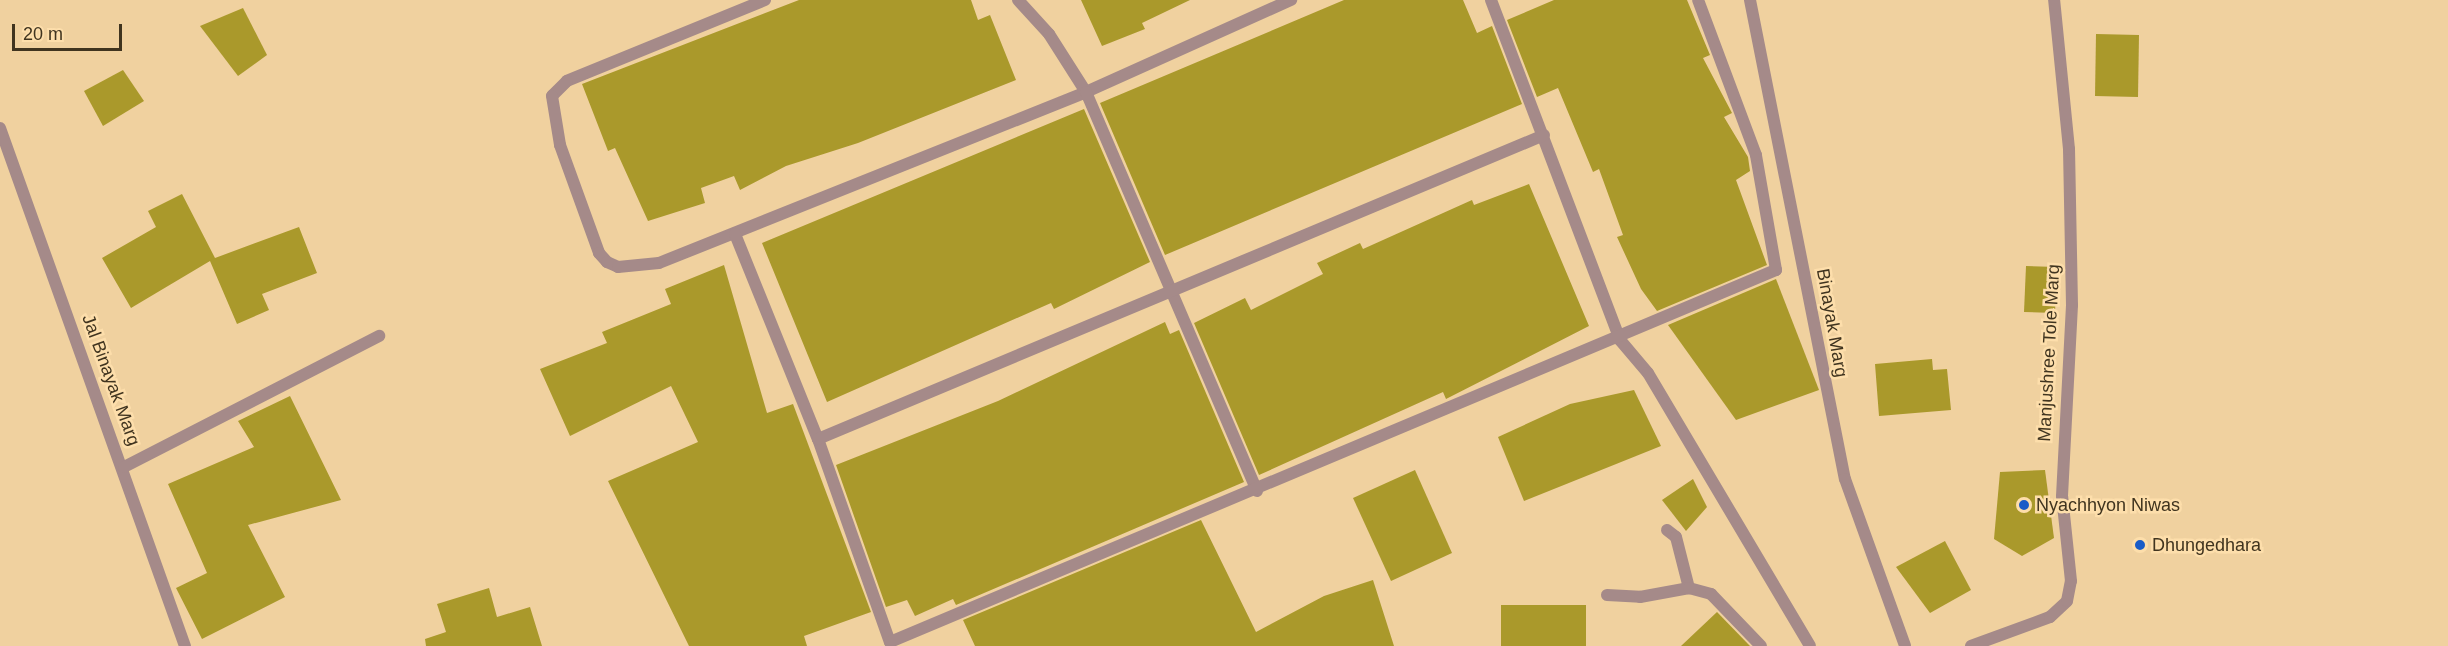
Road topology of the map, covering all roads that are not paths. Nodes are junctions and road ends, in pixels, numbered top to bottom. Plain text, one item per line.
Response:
1 (765, 0) edge
2 (1018, 0) edge
3 (1291, 0) edge
4 (1491, 0) edge
5 (1698, 0) edge
6 (1750, 0) edge
7 (2054, 0) edge
8 (1086, 92) junction
9 (0, 128) edge
10 (1544, 135) junction
11 (735, 234) junction
12 (1174, 291) junction
13 (379, 336) dead end
14 (1620, 339) junction
15 (818, 439) junction
16 (124, 467) junction
17 (1257, 491) junction
18 (1667, 530) dead end
19 (1689, 588) junction
20 (1606, 595) dead end
21 (185, 646) edge
22 (1761, 646) edge
23 (1810, 646) edge
24 (1905, 646) edge
25 (1971, 646) edge

1 - 11 street
2 - 8 street
3 - 8 street
4 - 10 street
5 - 14 street
6 - 24 street, Binayak Marg
7 - 25 street, Manjushree Tole Marg
8 - 11 street
8 - 12 street
9 - 16 street, Jal Binayak Marg
10 - 12 street
10 - 14 street
11 - 15 street
12 - 15 street
12 - 17 street
13 - 16 street
14 - 17 street
14 - 23 street
15 - 17 street
16 - 21 street, Jal Binayak Marg
18 - 19 street
19 - 20 street
19 - 22 street

